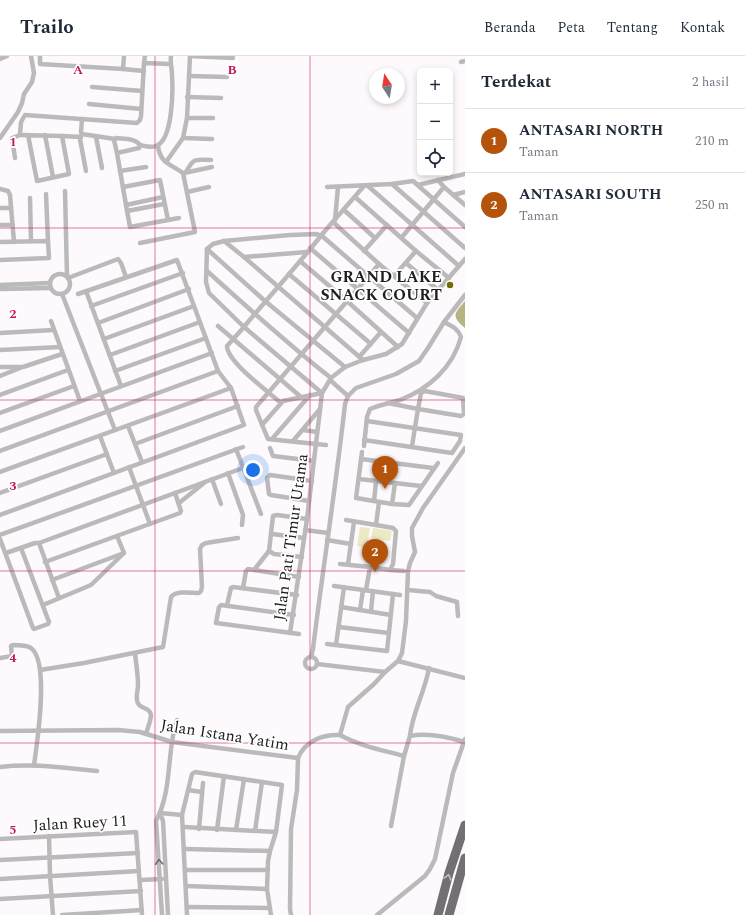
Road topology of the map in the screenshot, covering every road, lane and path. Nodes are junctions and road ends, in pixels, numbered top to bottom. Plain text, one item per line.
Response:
1 (7, 56) edge
2 (31, 56) edge
3 (40, 56) edge
4 (124, 56) edge
5 (145, 56) edge
6 (171, 56) edge
7 (190, 56) edge
8 (233, 58) dead end
9 (0, 59) edge
10 (144, 63) junction
11 (170, 64) junction
12 (123, 69) junction
13 (144, 71) junction
14 (189, 76) junction
15 (227, 77) dead end
16 (92, 88) dead end
17 (142, 91) junction
18 (187, 98) junction
19 (222, 98) dead end
20 (89, 104) dead end
21 (141, 109) junction
22 (187, 118) junction
23 (213, 118) dead end
24 (82, 119) junction
25 (20, 135) junction
26 (28, 135) junction
27 (45, 136) junction
28 (62, 136) junction
29 (81, 136) junction
30 (96, 137) junction
31 (0, 138) edge
32 (184, 138) junction
33 (115, 139) junction
34 (212, 139) dead end
35 (158, 145) junction
36 (140, 146) junction
37 (117, 153) junction
38 (15, 158) dead end
39 (211, 160) dead end
40 (166, 162) junction
41 (146, 167) dead end
42 (212, 167) dead end
43 (102, 168) dead end
44 (86, 171) dead end
45 (120, 171) junction
46 (184, 173) junction
47 (465, 174) edge
48 (53, 177) junction
49 (438, 180) junction
50 (392, 184) junction
51 (366, 186) junction
52 (418, 186) junction
53 (123, 187) junction
54 (209, 187) dead end
55 (327, 187) dead end
56 (338, 187) junction
57 (444, 188) junction
58 (0, 190) edge
59 (65, 191) dead end
60 (187, 192) junction
61 (465, 192) edge
62 (46, 194) dead end
63 (453, 195) junction
64 (163, 197) junction
65 (355, 197) junction
66 (30, 198) dead end
67 (434, 200) junction
68 (126, 204) junction
69 (164, 204) junction
70 (465, 205) edge
71 (0, 208) edge
72 (11, 208) junction
73 (344, 210) junction
74 (127, 212) junction
75 (423, 212) junction
76 (179, 218) dead end
77 (168, 220) junction
78 (334, 221) junction
79 (0, 225) edge
80 (13, 225) junction
81 (387, 225) junction
82 (412, 225) junction
83 (465, 227) edge
84 (322, 236) junction
85 (375, 238) junction
86 (402, 238) junction
87 (31, 241) junction
88 (48, 241) junction
89 (224, 241) junction
90 (0, 242) edge
91 (14, 242) junction
92 (140, 243) dead end
93 (465, 248) edge
94 (207, 249) junction
95 (309, 250) junction
96 (364, 251) junction
97 (416, 251) junction
98 (244, 257) junction
99 (465, 258) edge
100 (0, 260) edge
101 (300, 261) junction
102 (406, 263) junction
103 (379, 264) junction
104 (459, 266) junction
105 (207, 271) junction
106 (182, 273) junction
107 (289, 274) junction
108 (394, 276) junction
109 (68, 277) junction
110 (126, 277) junction
111 (368, 277) junction
112 (448, 278) junction
113 (0, 285) edge
114 (50, 285) junction
115 (278, 286) junction
116 (0, 289) edge
117 (188, 289) junction
118 (357, 290) junction
119 (438, 290) junction
120 (86, 291) junction
121 (62, 294) junction
122 (78, 294) dead end
123 (465, 295) edge
124 (265, 301) junction
125 (347, 301) junction
126 (427, 303) junction
127 (91, 306) junction
128 (194, 306) junction
129 (336, 313) junction
130 (254, 314) junction
131 (417, 318) junction
132 (50, 321) dead end
133 (200, 322) junction
134 (444, 322) junction
135 (98, 323) junction
136 (218, 326) dead end
137 (244, 326) junction
138 (325, 326) junction
139 (53, 330) junction
140 (381, 332) junction
141 (0, 333) edge
142 (409, 333) junction
143 (206, 338) junction
144 (104, 339) junction
145 (233, 339) junction
146 (312, 341) junction
147 (371, 344) junction
148 (60, 347) junction
149 (398, 347) junction
150 (0, 350) edge
151 (212, 353) junction
152 (62, 354) junction
153 (301, 354) junction
154 (110, 355) junction
155 (362, 358) junction
156 (291, 366) junction
157 (0, 367) edge
158 (24, 367) junction
159 (344, 367) junction
160 (68, 370) junction
161 (116, 371) junction
162 (218, 371) junction
163 (0, 376) edge
164 (331, 379) junction
165 (280, 380) junction
166 (74, 386) junction
167 (121, 386) junction
168 (231, 388) junction
169 (424, 389) junction
170 (269, 392) junction
171 (100, 393) junction
172 (322, 393) junction
173 (0, 395) edge
174 (310, 395) junction
175 (348, 396) junction
176 (301, 397) junction
177 (80, 401) junction
178 (282, 403) junction
179 (388, 403) junction
180 (238, 406) junction
181 (320, 408) junction
182 (418, 409) junction
183 (108, 411) junction
184 (0, 413) edge
185 (367, 421) junction
186 (262, 425) junction
187 (128, 426) junction
188 (415, 428) junction
189 (115, 430) junction
190 (303, 430) junction
191 (0, 431) edge
192 (318, 432) junction
193 (100, 436) junction
194 (272, 439) junction
195 (364, 440) junction
196 (293, 441) junction
197 (135, 444) junction
198 (316, 444) junction
199 (326, 445) dead end
200 (364, 446) dead end
201 (412, 446) junction
202 (243, 447) dead end
203 (270, 448) dead end
204 (465, 448) edge
205 (236, 449) junction
206 (0, 451) edge
207 (362, 452) dead end
208 (107, 454) junction
209 (361, 459) junction
210 (314, 461) junction
211 (142, 462) junction
212 (438, 463) dead end
213 (129, 467) junction
214 (243, 468) junction
215 (433, 468) junction
216 (0, 472) edge
217 (114, 473) junction
218 (228, 473) junction
219 (359, 479) junction
220 (210, 480) junction
221 (312, 481) junction
222 (376, 482) junction
223 (395, 483) junction
224 (136, 486) junction
225 (421, 486) junction
226 (0, 493) edge
227 (174, 493) junction
228 (309, 501) junction
229 (376, 501) junction
230 (179, 503) junction
231 (143, 504) junction
232 (221, 504) dead end
233 (392, 504) junction
234 (261, 514) dead end
235 (0, 515) edge
236 (307, 519) junction
237 (346, 520) dead end
238 (354, 522) junction
239 (150, 524) junction
240 (242, 525) dead end
241 (376, 525) junction
242 (305, 530) junction
243 (328, 533) junction
244 (272, 534) junction
245 (0, 535) edge
246 (117, 536) junction
247 (238, 538) dead end
248 (304, 538) junction
249 (0, 539) edge
250 (327, 540) junction
251 (39, 543) junction
252 (351, 544) junction
253 (21, 548) junction
254 (269, 551) junction
255 (124, 553) junction
256 (6, 554) junction
257 (302, 557) junction
258 (45, 562) junction
259 (340, 564) dead end
260 (348, 564) junction
261 (370, 567) junction
262 (254, 570) junction
263 (390, 570) junction
264 (404, 571) dead end
265 (299, 577) junction
266 (52, 580) junction
267 (334, 586) dead end
268 (344, 587) junction
269 (243, 588) junction
270 (365, 590) junction
271 (408, 590) junction
272 (373, 591) junction
273 (393, 594) junction
274 (297, 595) junction
275 (400, 595) dead end
276 (58, 598) junction
277 (43, 605) junction
278 (227, 605) junction
279 (341, 607) junction
280 (360, 610) junction
281 (371, 611) junction
282 (294, 615) junction
283 (390, 615) junction
284 (458, 616) dead end
285 (339, 627) junction
286 (290, 633) junction
287 (389, 633) junction
288 (299, 634) dead end
289 (327, 644) dead end
290 (336, 645) junction
291 (135, 653) junction
292 (311, 657) junction
293 (0, 658) edge
294 (398, 661) junction
295 (317, 664) junction
296 (429, 668) junction
297 (40, 670) junction
298 (385, 672) junction
299 (465, 678) edge
300 (177, 720) dead end
301 (38, 730) junction
302 (0, 731) edge
303 (146, 734) junction
304 (340, 734) junction
305 (410, 736) junction
306 (464, 741) edge
307 (172, 742) junction
308 (404, 756) junction
309 (298, 758) junction
310 (34, 765) junction
311 (0, 767) edge
312 (98, 771) dead end
313 (224, 776) junction
314 (244, 779) junction
315 (262, 782) junction
316 (203, 783) dead end
317 (188, 790) junction
318 (202, 792) junction
319 (160, 813) junction
320 (182, 815) junction
321 (465, 825) edge
322 (391, 826) dead end
323 (184, 827) junction
324 (199, 829) junction
325 (217, 830) junction
326 (236, 830) junction
327 (255, 831) junction
328 (276, 832) junction
329 (48, 836) junction
330 (0, 839) edge
331 (185, 849) junction
332 (270, 851) junction
333 (138, 852) junction
334 (50, 857) junction
335 (465, 858) edge
336 (0, 860) edge
337 (186, 870) junction
338 (268, 870) junction
339 (139, 871) junction
340 (50, 876) junction
341 (0, 879) edge
342 (140, 880) junction
343 (160, 880) junction
344 (166, 880) junction
345 (186, 886) junction
346 (267, 889) junction
347 (141, 891) junction
348 (51, 896) junction
349 (0, 898) edge
350 (187, 907) junction
351 (270, 908) junction
352 (142, 913) edge
353 (53, 915) edge
354 (62, 915) edge
355 (162, 915) edge
356 (168, 915) edge
357 (187, 915) edge
358 (271, 915) edge
359 (291, 915) edge
360 (377, 915) edge
361 (438, 915) edge
362 (449, 915) edge

1 - 9 street
2 - 31 street
3 - 12 street
4 - 12 street
5 - 10 street
6 - 11 street
7 - 8 street
7 - 14 street
10 - 11 street
10 - 13 street
11 - 35 street
12 - 13 street
13 - 17 street
14 - 15 street
14 - 18 street
16 - 17 street
17 - 21 street
18 - 19 street
18 - 22 street
20 - 21 street
21 - 24 street
22 - 23 street
22 - 32 street
24 - 25 street
24 - 29 street
25 - 26 street
25 - 38 street
26 - 27 street
26 - 48 street
27 - 28 street
27 - 48 street
28 - 29 street
28 - 48 street
29 - 30 street
29 - 44 street
30 - 33 street
30 - 43 street
32 - 34 street
32 - 40 street
33 - 36 street
33 - 37 street
35 - 36 street
35 - 40 street
36 - 37 street
37 - 45 street
39 - 46 street
40 - 46 street
41 - 45 street
42 - 46 street
45 - 53 street
46 - 60 street
47 - 49 street
49 - 52 street
49 - 57 street
50 - 51 street
50 - 52 street
50 - 75 street
51 - 56 street
51 - 65 street
51 - 82 street
52 - 67 street
53 - 64 street
53 - 68 street
54 - 60 street
55 - 56 street
56 - 78 street
57 - 63 street
57 - 67 street
58 - 72 street
59 - 109 street
60 - 92 street
61 - 63 street
62 - 88 street
63 - 70 street
64 - 68 street
64 - 69 street
65 - 73 street
65 - 81 street
66 - 87 street
67 - 75 street
67 - 83 street
68 - 74 street
69 - 74 street
69 - 77 street
71 - 72 street
72 - 80 street
73 - 78 street
73 - 85 street
74 - 77 street
75 - 82 street
75 - 93 street
76 - 77 street
78 - 84 street
78 - 96 street
79 - 80 street
80 - 91 street
81 - 85 street
81 - 86 street
82 - 86 street
82 - 104 street
84 - 89 street
84 - 95 street
84 - 111 street
85 - 96 street
86 - 97 street
87 - 88 street
87 - 91 street
88 - 100 street
89 - 94 street
89 - 98 street
90 - 91 street
94 - 105 street
94 - 124 street
95 - 98 street
95 - 101 street
95 - 118 street
96 - 103 street
97 - 102 street
97 - 112 street
98 - 115 street
99 - 104 street
101 - 107 street
101 - 125 street
102 - 108 street
102 - 119 street
103 - 108 street
103 - 111 street
104 - 112 street
105 - 130 street
105 - 137 street
106 - 110 street
106 - 117 street
106 - 127 street
107 - 115 street
107 - 129 street
108 - 126 street
109 - 110 street
109 - 114 street
109 - 121 street
110 - 120 street
111 - 118 street
111 - 131 street
112 - 119 street
113 - 114 street
114 - 116 street
114 - 121 street
115 - 124 street
115 - 138 street
117 - 128 street
117 - 135 street
118 - 125 street
118 - 142 street
119 - 126 street
120 - 122 street
120 - 127 street
121 - 171 street
123 - 134 street
124 - 130 street
124 - 146 street
125 - 129 street
125 - 140 street
126 - 131 street
127 - 135 street
128 - 133 street
128 - 144 street
129 - 138 street
129 - 147 street
130 - 137 street
130 - 153 street
131 - 142 street
132 - 139 street
133 - 143 street
133 - 154 street
134 - 169 street
134 - 175 street
135 - 144 street
136 - 145 street
137 - 145 street
137 - 156 street
138 - 146 street
138 - 155 street
139 - 141 street
139 - 148 street
140 - 147 street
140 - 149 street
142 - 149 street
143 - 151 street
143 - 161 street
144 - 154 street
145 - 165 street
145 - 170 street
146 - 153 street
146 - 159 street
147 - 155 street
148 - 150 street
148 - 152 street
149 - 155 street
151 - 162 street
151 - 167 street
152 - 158 street
152 - 160 street
153 - 156 street
153 - 164 street
154 - 161 street
155 - 159 street
156 - 165 street
156 - 172 street
157 - 158 street
158 - 163 street
159 - 164 street
160 - 166 street
160 - 173 street
161 - 167 street
162 - 168 street
162 - 183 street
164 - 172 street
164 - 175 street
165 - 170 street
165 - 176 street
166 - 177 street
166 - 184 street
167 - 171 street
168 - 180 street
168 - 187 street
169 - 179 street
169 - 182 street
169 - 182 street
170 - 178 street
170 - 186 street
171 - 177 street
171 - 183 street
172 - 174 street
172 - 181 street, Jalan Pati Timur Utama
174 - 176 street
174 - 194 street
175 - 243 street
176 - 178 street
177 - 191 street
178 - 186 street
179 - 182 street
179 - 185 street
180 - 197 street
180 - 211 street
181 - 190 street
181 - 192 street, Jalan Pati Timur Utama
182 - 188 street
183 - 189 street
183 - 206 street
185 - 188 street
185 - 195 street
186 - 194 street
187 - 189 street
187 - 197 street
188 - 201 street
188 - 201 street
189 - 193 street
190 - 192 street
190 - 196 street
192 - 198 street, Jalan Pati Timur Utama
193 - 208 street
193 - 216 street
194 - 196 street
195 - 200 street
195 - 201 street
196 - 198 street
197 - 211 street
198 - 199 street
198 - 210 street, Jalan Pati Timur Utama
202 - 205 street
203 - 210 street
204 - 271 street
205 - 214 street
205 - 224 street
207 - 209 street
208 - 217 street
208 - 226 street
209 - 215 street
209 - 219 street
210 - 221 street, Jalan Pati Timur Utama
211 - 213 street
212 - 215 street
213 - 217 street
213 - 224 street
214 - 218 street
214 - 234 street
215 - 225 street
217 - 235 street
218 - 220 street
218 - 240 street
219 - 222 street
219 - 229 street
220 - 227 street
220 - 230 street
220 - 232 street
221 - 228 street, Jalan Pati Timur Utama
221 - 228 street
222 - 223 street
222 - 229 street
223 - 225 street
223 - 233 street
224 - 231 street
224 - 245 street
225 - 233 street
227 - 230 street
227 - 231 street
228 - 236 street, Jalan Pati Timur Utama
229 - 233 street
229 - 241 street
230 - 239 street
231 - 239 street
231 - 251 street
236 - 242 street, Jalan Pati Timur Utama
236 - 244 street
237 - 238 street
238 - 241 street
238 - 252 street
239 - 246 street
241 - 263 street
242 - 243 street
242 - 248 street, Jalan Pati Timur Utama
243 - 250 street
244 - 248 street
244 - 254 street
246 - 255 street
246 - 258 street
247 - 291 street
248 - 257 street, Jalan Pati Timur Utama
249 - 256 street
250 - 252 street
250 - 292 street
251 - 253 street
251 - 258 street
252 - 260 street
253 - 256 street
253 - 277 street
254 - 257 street
254 - 262 street
255 - 266 street
255 - 276 street
256 - 277 street
257 - 265 street, Jalan Pati Timur Utama
258 - 266 street
259 - 260 street
260 - 261 street
261 - 263 street
261 - 270 street
262 - 265 street
262 - 269 street
263 - 264 street
265 - 274 street, Jalan Pati Timur Utama
266 - 276 street
267 - 268 street
268 - 270 street
268 - 279 street
269 - 274 street
269 - 278 street
270 - 272 street
270 - 280 street
271 - 284 street
271 - 294 street
272 - 273 street
272 - 281 street
273 - 275 street
273 - 283 street
274 - 282 street, Jalan Pati Timur Utama
276 - 277 street
278 - 282 street
278 - 286 street
279 - 280 street
279 - 285 street
280 - 281 street
281 - 283 street
282 - 286 street, Jalan Pati Timur Utama
283 - 287 street
285 - 287 street
285 - 290 street
286 - 288 street
287 - 290 street
289 - 290 street
291 - 297 street
291 - 303 street
292 - 295 street
292 - 295 street
293 - 297 street
294 - 296 street
294 - 298 street
295 - 298 street
296 - 299 street
296 - 305 street
297 - 301 street
298 - 304 street
300 - 307 street
301 - 302 street, Jalan Istana Yatim
301 - 303 street, Jalan Istana Yatim
301 - 310 street
303 - 307 street, Jalan Istana Yatim
304 - 308 street
304 - 309 street, Jalan Istana Yatim
305 - 306 street
305 - 308 street
306 - 360 street
307 - 309 street, Jalan Istana Yatim
307 - 319 street
308 - 322 street
309 - 359 street
310 - 311 street
310 - 312 street
313 - 314 street
313 - 317 street
313 - 325 street
314 - 315 street
314 - 326 street
315 - 327 street
315 - 328 street
316 - 318 street
317 - 318 street
317 - 320 street
318 - 324 street
319 - 320 street
343 -> 319 street
319 - 344 street
320 - 323 street
361 -> 321 highway
323 - 324 street
323 - 331 street
324 - 325 street
325 - 326 street
326 - 327 street
327 - 328 street
328 - 332 street
329 - 330 street, Jalan Ruey 11
329 - 333 street, Jalan Ruey 11
329 - 334 street
331 - 332 street
331 - 337 street
332 - 338 street
333 - 334 street
333 - 339 street
334 - 336 street
334 - 340 street
335 - 362 highway
337 - 338 street
337 - 345 street
338 - 346 street
339 - 340 street
339 - 342 street
340 - 341 street
340 - 348 street
342 - 343 street
342 - 347 street
343 - 344 street
343 - 355 street
344 - 356 street
345 - 346 street
345 - 350 street
346 - 351 street
347 - 348 street
347 - 352 street
348 - 349 street
348 - 353 street
350 - 351 street
350 - 357 street
351 - 358 street
352 - 354 street

